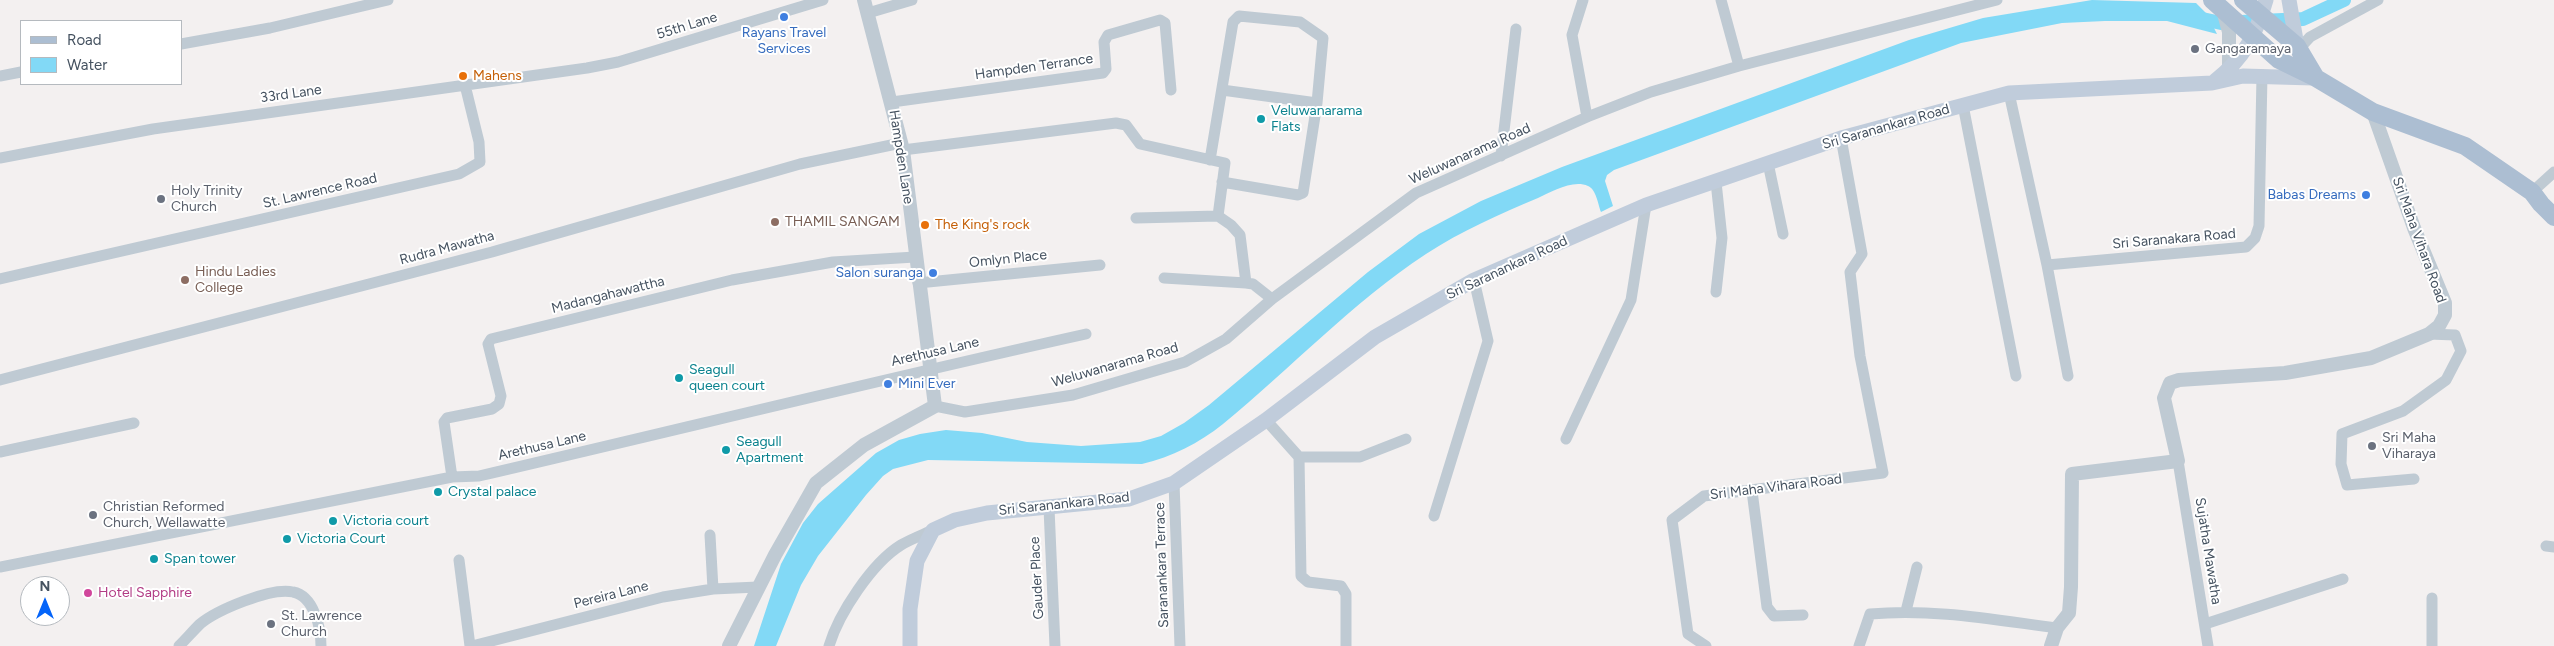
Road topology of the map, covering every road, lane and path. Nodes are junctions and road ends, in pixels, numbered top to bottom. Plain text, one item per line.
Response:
1 (388, 0) edge
2 (823, 0) edge
3 (912, 0) edge
4 (1583, 0) edge
5 (1721, 0) edge
6 (1997, 0) edge
7 (2244, 0) edge
8 (2378, 0) edge
9 (2289, 1) edge
10 (2217, 4) edge
11 (2264, 5) edge
12 (866, 6) edge
13 (1516, 29) dead end
14 (2252, 36) junction
15 (182, 44) edge
16 (2298, 47) junction
17 (1739, 66) junction
18 (587, 68) joint
19 (2229, 70) junction
20 (20, 72) edge
21 (2262, 75) junction
22 (0, 76) edge
23 (2316, 78) junction
24 (2212, 83) junction
25 (465, 85) junction
26 (1170, 90) dead end
27 (1222, 90) junction
28 (2009, 93) junction
29 (892, 102) junction
30 (1317, 103) junction
31 (1963, 105) junction
32 (2373, 112) junction
33 (1588, 117) junction
34 (1841, 138) junction
35 (902, 146) junction
36 (1501, 156) junction
37 (0, 158) edge
38 (1210, 160) junction
39 (1768, 163) junction
40 (2554, 172) edge
41 (1222, 182) junction
42 (1716, 182) junction
43 (2532, 192) junction
44 (1646, 205) junction
45 (1218, 216) junction
46 (2554, 217) edge
47 (1136, 218) dead end
48 (1783, 234) dead end
49 (915, 257) junction
50 (1100, 265) dead end
51 (2047, 265) junction
52 (1164, 278) dead end
53 (0, 280) edge
54 (1474, 280) junction
55 (918, 283) junction
56 (1246, 283) junction
57 (1716, 292) dead end
58 (1272, 299) junction
59 (1086, 334) dead end
60 (2429, 334) junction
61 (929, 368) junction
62 (2016, 376) dead end
63 (2068, 376) dead end
64 (0, 380) edge
65 (935, 406) junction
66 (1266, 420) junction
67 (134, 423) dead end
68 (1566, 438) dead end
69 (1406, 439) dead end
70 (0, 452) edge
71 (1299, 457) junction
72 (2178, 460) junction
73 (452, 477) junction
74 (2414, 480) dead end
75 (1174, 483) junction
76 (1752, 491) junction
77 (1049, 508) junction
78 (1434, 516) dead end
79 (933, 530) junction
80 (710, 534) dead end
81 (459, 560) dead end
82 (0, 567) edge
83 (1917, 567) dead end
84 (2343, 579) dead end
85 (758, 587) junction
86 (713, 589) junction
87 (2432, 598) dead end
88 (1906, 611) junction
89 (1802, 615) dead end
90 (2205, 624) junction
91 (2057, 628) junction
92 (179, 646) edge
93 (321, 646) edge
94 (471, 646) edge
95 (729, 646) edge
96 (829, 646) edge
97 (910, 646) edge
98 (1055, 646) edge
99 (1180, 646) edge
100 (1346, 646) edge
101 (1706, 646) edge
102 (1859, 646) edge
103 (2051, 646) edge
104 (2208, 646) edge
105 (2432, 646) edge

1 - 15 street
2 - 18 street, 55th Lane
3 - 12 street
4 - 33 street
5 - 17 street
6 - 17 street, Weluwanarama Road
7 - 11 main road
8 - 16 street
9 - 16 main road
10 - 14 main road
10 - 19 street
11 - 14 main road
11 - 16 main road
12 - 29 street, Hampden Lane
13 - 36 street
14 - 19 main road
14 - 23 main road
16 - 23 main road
17 - 33 street, Weluwanarama Road
18 - 25 street, 33rd Lane
19 - 24 main road
20 - 22 street
21 - 23 main road, Sri Saranankara Road
21 - 24 main road, Sri Saranankara Road
21 - 51 street, Sri Saranakara Road
23 - 32 main road
24 - 28 main road, Sri Saranankara Road
25 - 37 street, 33rd Lane
25 - 53 street, St. Lawrence Road
26 - 29 street, Hampden Terrance
27 - 30 street
27 - 30 street
27 - 38 street
28 - 31 main road, Sri Saranankara Road
28 - 51 street
29 - 35 street, Hampden Lane
30 - 41 street
31 - 34 main road, Sri Saranankara Road
31 - 62 street
32 - 43 main road
32 - 60 street, Sri Maha Vihara Road
33 - 36 street, Weluwanarama Road
34 - 39 main road, Sri Saranankara Road
34 - 76 street, Sri Maha Vihara Road
35 - 38 street, Rudra Mawatha
35 - 49 street, Hampden Lane
35 - 64 street, Rudra Mawatha
36 - 58 street, Weluwanarama Road
38 - 41 street
39 - 42 main road, Sri Saranankara Road
39 - 48 street
40 - 43 street
41 - 45 street
42 - 44 main road, Sri Saranankara Road
42 - 57 street
43 - 46 main road
44 - 54 main road, Sri Saranankara Road
44 - 68 street
45 - 47 street
45 - 56 street
49 - 55 street, Hampden Lane
49 - 73 street, Madangahawattha
50 - 55 street, Omlyn Place
51 - 63 street
52 - 56 street
54 - 66 main road, Sri Saranankara Road
54 - 78 street
55 - 61 street, Hampden Lane
56 - 58 street
58 - 65 street, Weluwanarama Road
59 - 61 street, Arethusa Lane
60 - 72 street, Sri Maha Vihara Road
60 - 74 street
61 - 65 street, Hampden Lane
61 - 73 street, Arethusa Lane
65 - 85 street
66 - 71 street
66 - 75 main road, Sri Saranankara Road
67 - 70 street
69 - 71 street
71 - 100 street
72 - 90 street, Sujatha Mawatha
72 - 91 street
73 - 82 street, Arethusa Lane
75 - 77 main road, Sri Saranankara Road
75 - 99 street, Saranankara Terrace
76 - 89 street
76 - 101 street, Sri Maha Vihara Road
77 - 79 main road, Sri Saranankara Road
77 - 98 street, Gauder Place
79 - 96 street
79 - 97 main road
80 - 86 street
81 - 94 street
83 - 88 street
84 - 90 street
85 - 86 street, Pereira Lane
85 - 95 street
86 - 94 street, Pereira Lane
87 - 105 street
88 - 91 street
88 - 102 street
90 - 104 street, Sujatha Mawatha
91 - 103 street
92 - 93 street

